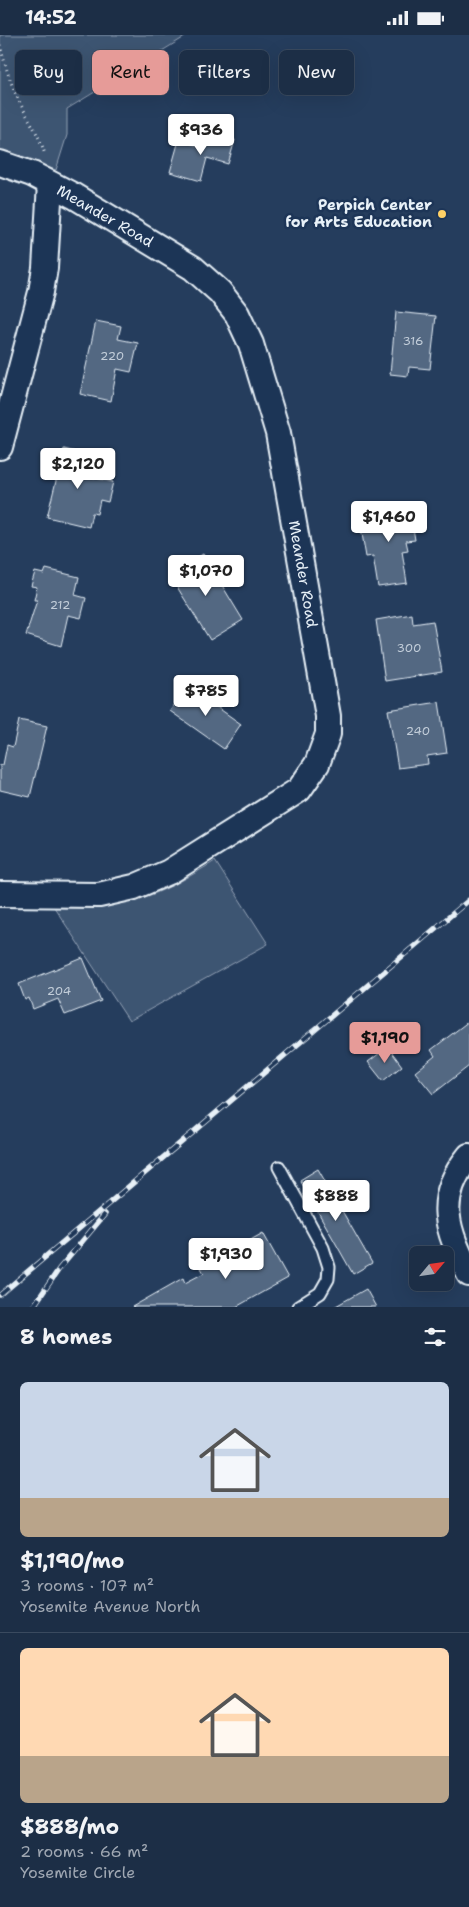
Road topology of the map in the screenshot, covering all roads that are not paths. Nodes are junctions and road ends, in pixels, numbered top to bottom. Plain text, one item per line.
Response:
1 (0, 163) edge
2 (50, 184) junction
3 (0, 447) edge
4 (0, 894) edge
5 (469, 1156) edge
6 (279, 1167) dead end
7 (469, 1274) edge
8 (298, 1307) edge

1 - 2 street, Meander Road
2 - 3 street
2 - 4 street, Meander Road
5 - 7 street
6 - 8 lane

